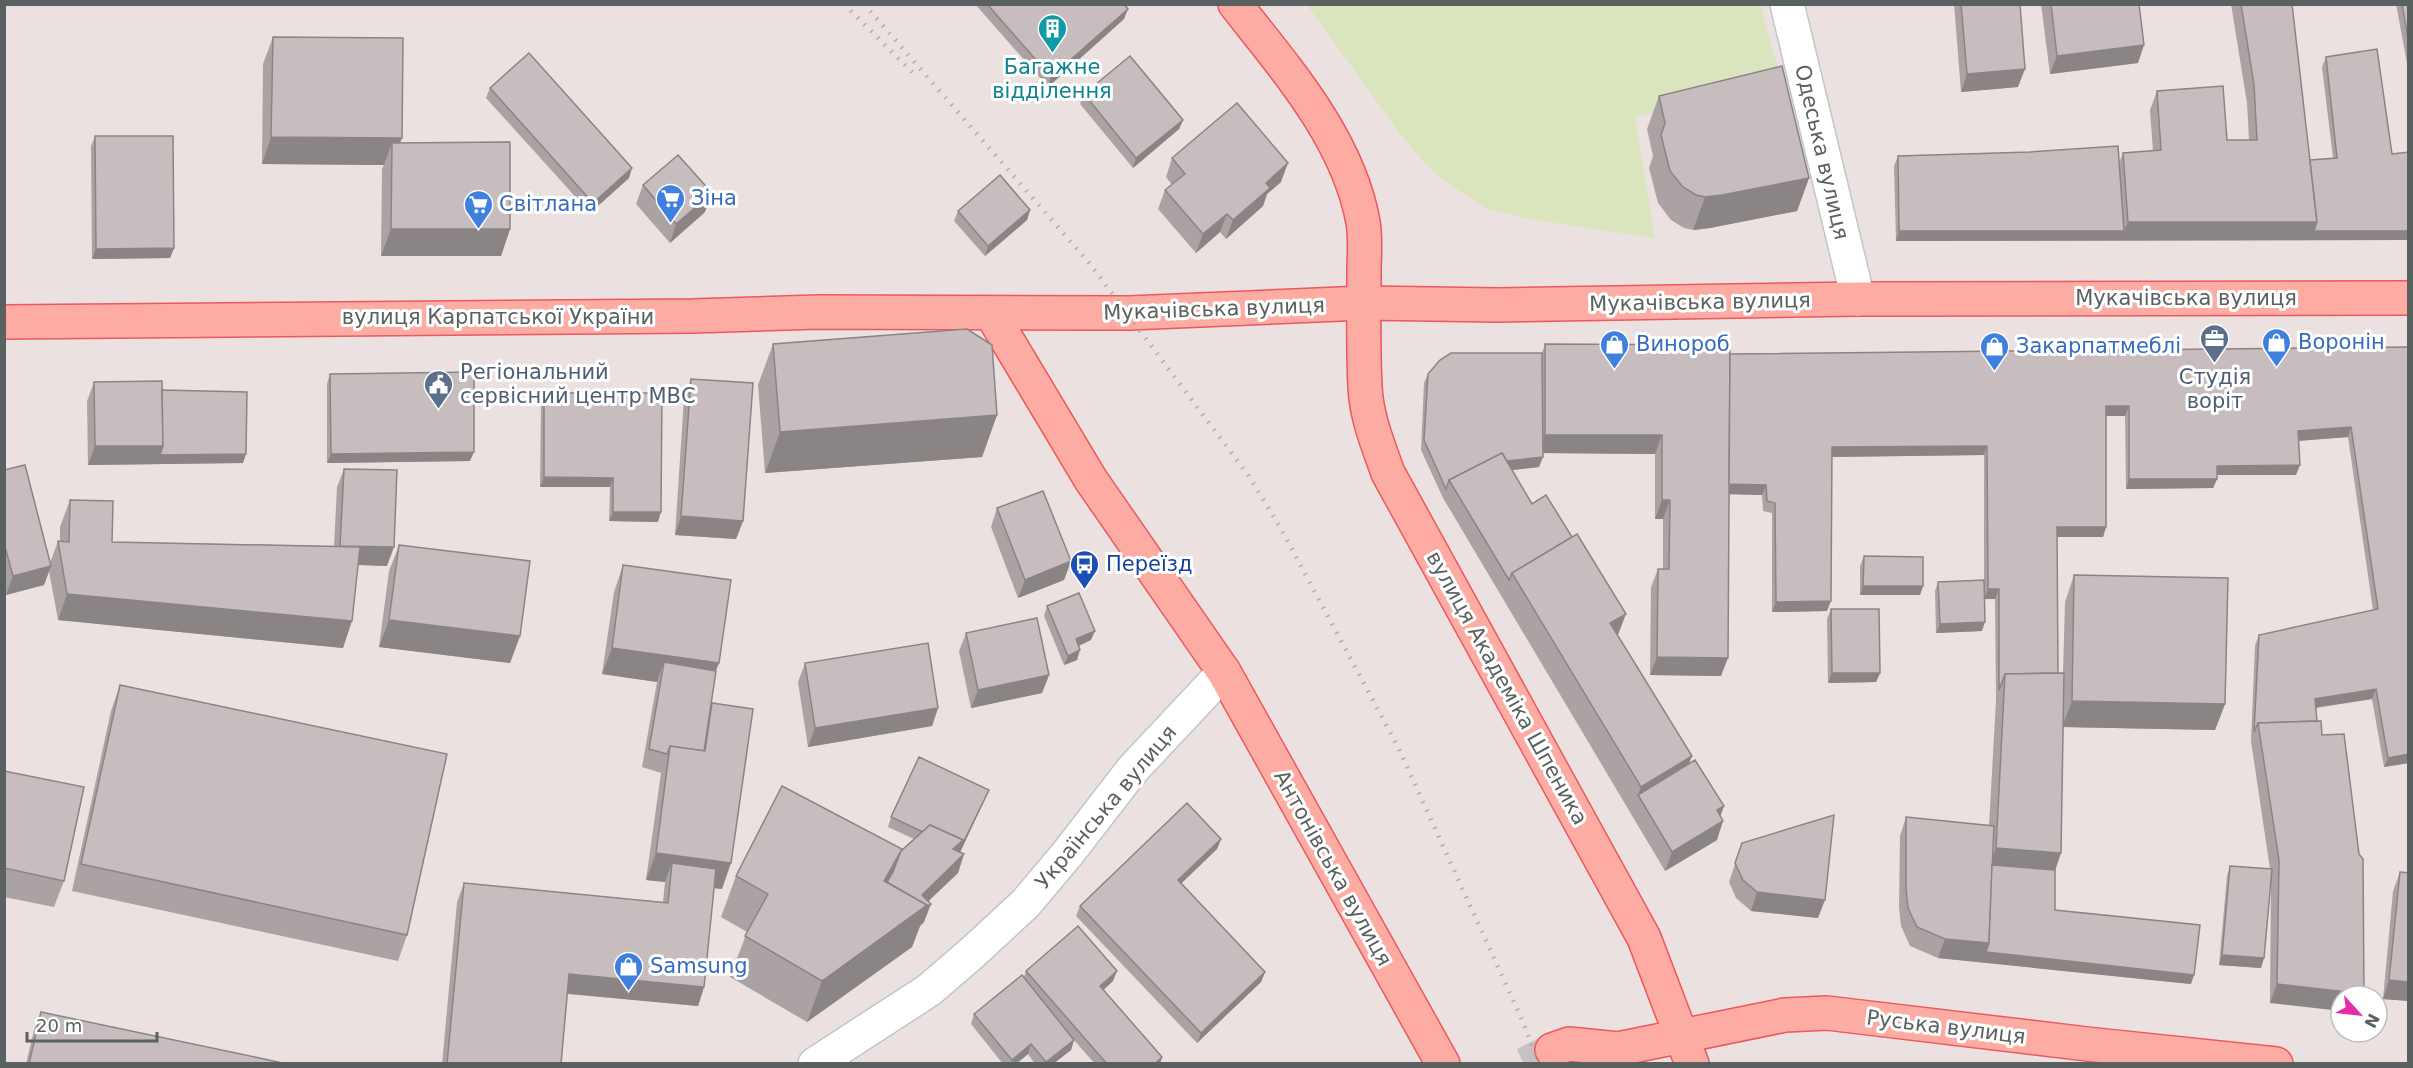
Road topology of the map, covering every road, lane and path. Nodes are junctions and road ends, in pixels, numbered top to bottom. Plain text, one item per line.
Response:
1 (1235, 4) edge
2 (1787, 4) edge
3 (2409, 298) edge
4 (1858, 299) junction
5 (1364, 303) junction
6 (991, 313) junction
7 (4, 322) edge
8 (1224, 672) junction
9 (1552, 1050) tunnel mouth
10 (1687, 1050) edge
11 (1613, 1056) edge
12 (814, 1064) edge
13 (1443, 1064) edge
14 (2276, 1064) edge

1 - 5 main road, вулиця Академіка Шпеника
2 - 4 street, Одеська вулиця
3 - 4 main road, Мукачівська вулиця
4 - 5 main road, Мукачівська вулиця
5 - 6 main road, Мукачівська вулиця
5 - 10 main road, вулиця Академіка Шпеника
6 - 7 main road, вулиця Карпатської України
6 - 8 main road
8 - 12 street, Українська вулиця
8 - 13 main road, Антонівська вулиця
9 - 11 main road, Руська вулиця
10 - 11 main road, Руська вулиця
10 - 14 main road, Руська вулиця

